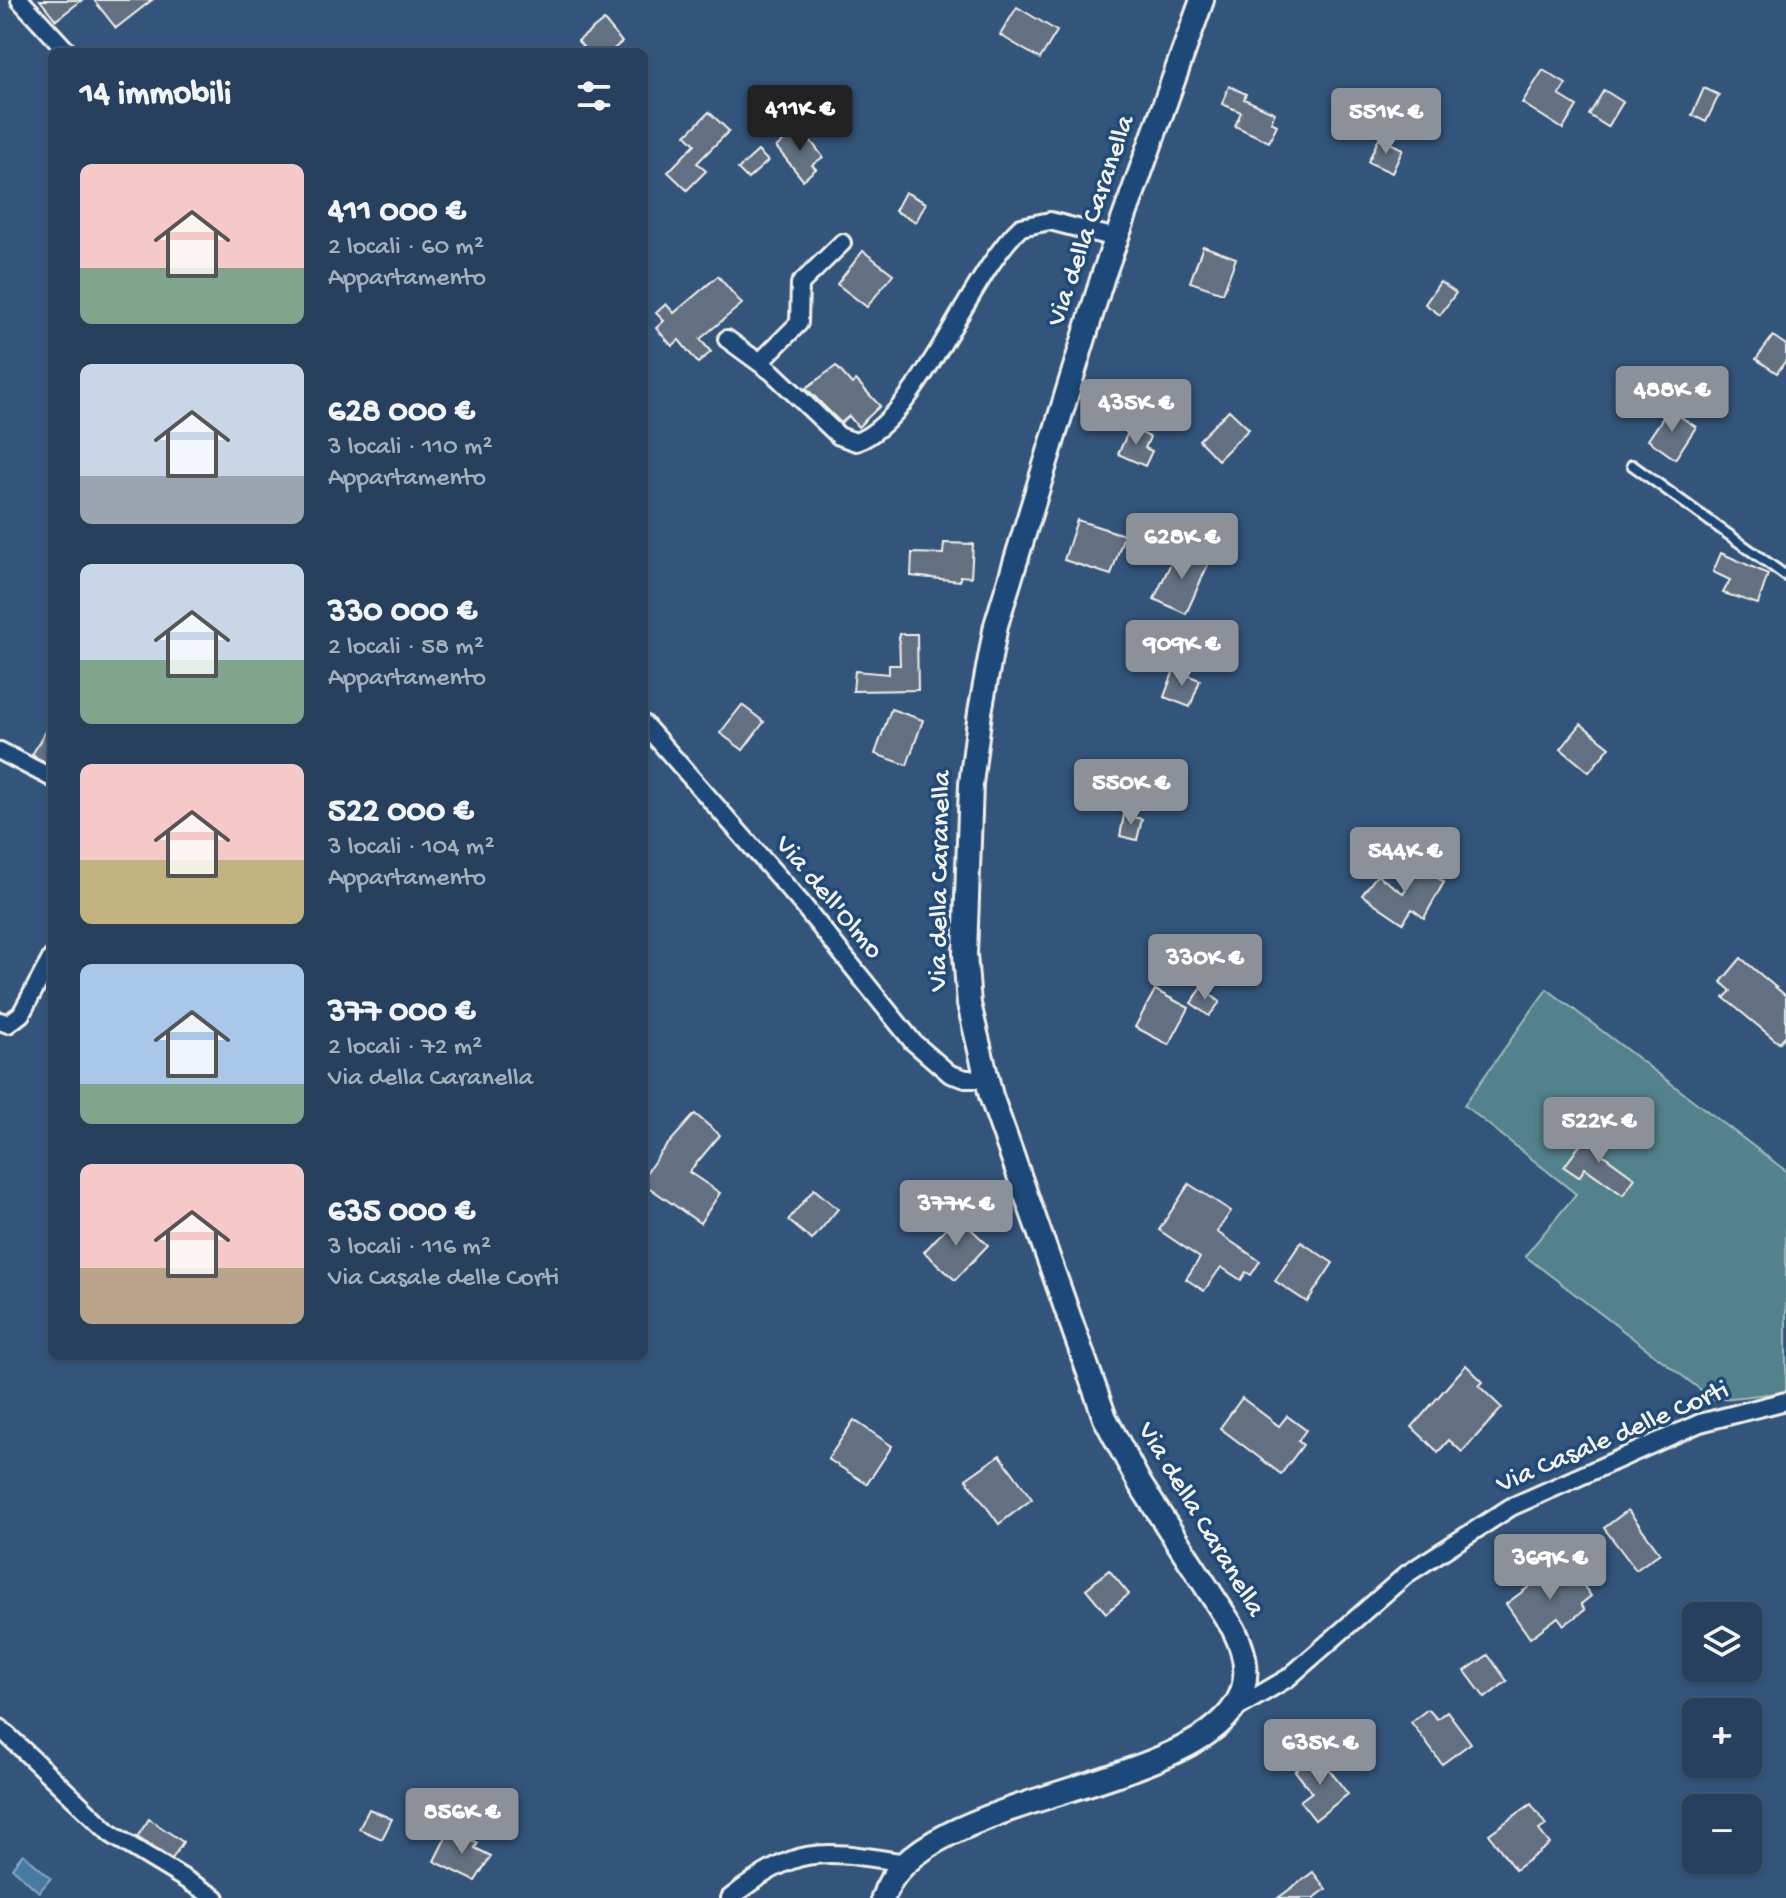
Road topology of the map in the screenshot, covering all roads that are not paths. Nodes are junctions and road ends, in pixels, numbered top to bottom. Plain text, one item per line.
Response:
1 (20, 0) edge
2 (1202, 0) edge
3 (64, 48) edge
4 (1116, 238) junction
5 (842, 243) dead end
6 (727, 339) dead end
7 (760, 362) junction
8 (1632, 465) dead end
9 (1786, 576) edge
10 (648, 729) edge
11 (0, 751) edge
12 (48, 776) edge
13 (48, 964) edge
14 (0, 1021) edge
15 (986, 1079) junction
16 (1786, 1401) edge
17 (1237, 1708) junction
18 (0, 1728) edge
19 (905, 1863) junction
20 (216, 1898) edge
21 (730, 1898) edge
22 (883, 1898) edge

1 - 3 street
2 - 4 main road, Via della Caranella
4 - 7 street
4 - 15 main road, Via della Caranella
5 - 7 street
6 - 7 street
8 - 9 lane
10 - 15 street, Via dell'Olmo
11 - 12 street
13 - 14 street
15 - 17 main road, Via della Caranella
16 - 17 street, Via Casale delle Corti
17 - 19 main road
18 - 20 street
19 - 21 street
19 - 22 main road

